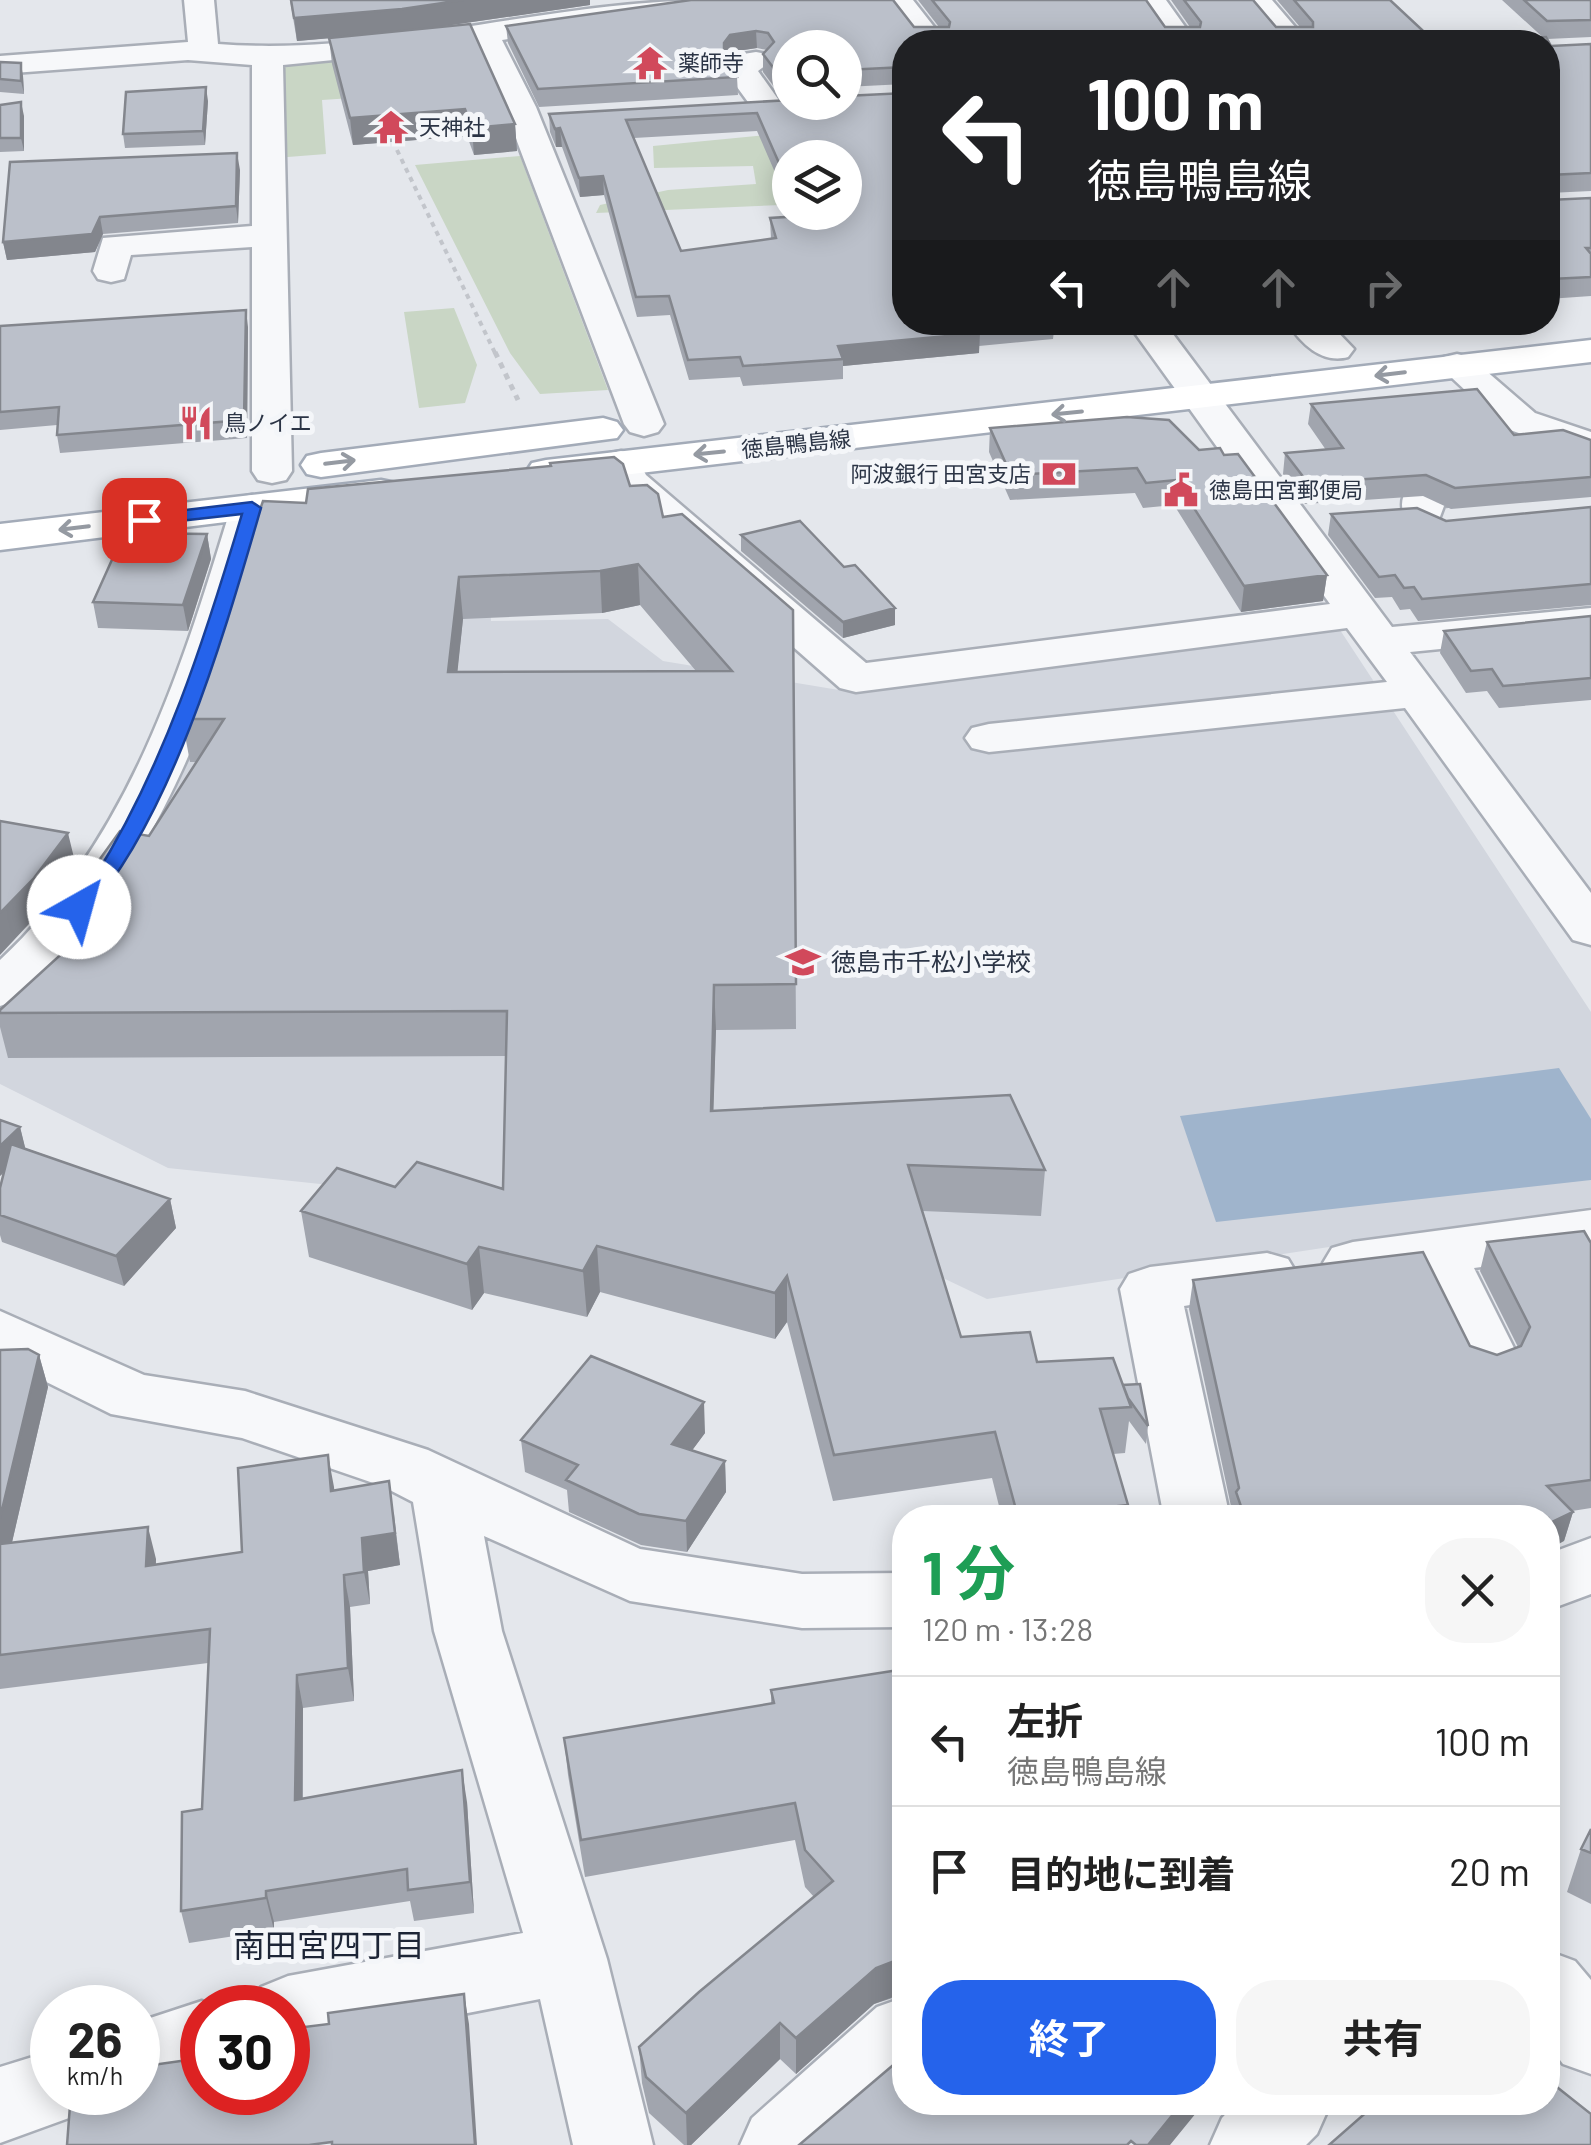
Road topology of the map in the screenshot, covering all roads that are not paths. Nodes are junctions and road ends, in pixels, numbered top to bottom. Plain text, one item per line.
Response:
1 (199, 0) edge
2 (698, 0) edge
3 (898, 0) edge
4 (1151, 0) edge
5 (1256, 0) edge
6 (922, 30) edge
7 (1172, 30) edge
8 (1282, 30) edge
9 (465, 36) junction
10 (204, 52) junction
11 (266, 56) junction
12 (756, 61) dead end
13 (0, 64) edge
14 (767, 106) junction
15 (772, 106) edge
16 (730, 108) edge
17 (563, 119) edge
18 (526, 121) junction
19 (266, 156) junction
20 (228, 157) edge
21 (270, 234) junction
22 (111, 271) dead end
23 (1591, 321) edge
24 (1560, 324) edge
25 (1156, 335) edge
26 (1319, 335) edge
27 (1463, 335) edge
28 (1335, 349) junction
29 (1591, 351) edge
30 (1457, 365) junction
31 (1190, 382) junction
32 (644, 424) junction
33 (1591, 446) edge
34 (621, 464) junction
35 (1591, 476) edge
36 (262, 489) junction
37 (0, 501) edge
38 (1591, 512) edge
39 (0, 536) edge
40 (1591, 621) edge
41 (1371, 628) junction
42 (1418, 693) junction
43 (989, 738) dead end
44 (1591, 929) edge
45 (0, 990) edge
46 (1591, 1231) edge
47 (1437, 1252) junction
48 (0, 1333) edge
49 (1488, 1358) edge
50 (443, 1488) junction
51 (1194, 1505) edge
52 (1591, 1566) edge
53 (1560, 1579) edge
54 (892, 1600) edge
55 (569, 1959) junction
56 (1560, 2001) edge
57 (310, 2008) edge
58 (1591, 2038) edge
59 (892, 2045) edge
60 (30, 2095) edge
61 (0, 2105) edge
62 (613, 2145) edge
63 (780, 2145) edge

1 - 10 street
2 - 9 street
3 - 6 street
4 - 7 street
5 - 8 street
9 - 11 street
9 - 18 street
10 - 11 street
10 - 13 street
11 - 19 street
12 - 14 street
14 - 15 street
14 - 16 street
17 - 18 street
18 - 32 street
19 - 20 street
19 - 21 street
21 - 22 street
21 - 36 street
23 - 24 main road, 徳島鴨島線
25 - 31 street
26 - 28 street
27 - 28 main road, 徳島鴨島線
28 - 31 main road, 徳島鴨島線
29 - 30 main road, 徳島鴨島線
30 -> 31 main road, 徳島鴨島線
30 - 33 street
31 - 32 main road, 徳島鴨島線
31 -> 34 main road, 徳島鴨島線
31 - 41 street
36 -> 32 main road, 徳島鴨島線
34 - 36 main road, 徳島鴨島線
34 - 41 street
35 - 38 street
36 - 37 main road, 徳島鴨島線
36 -> 39 main road, 徳島鴨島線
36 - 45 street
40 - 41 street
41 - 42 street
42 - 43 street
42 - 44 street
46 - 47 street
47 - 49 street
47 - 51 street
48 - 50 street
50 - 54 street
50 - 55 street
52 - 53 street
55 - 57 street
55 - 62 street
56 - 58 street
59 - 63 street
60 - 61 street

